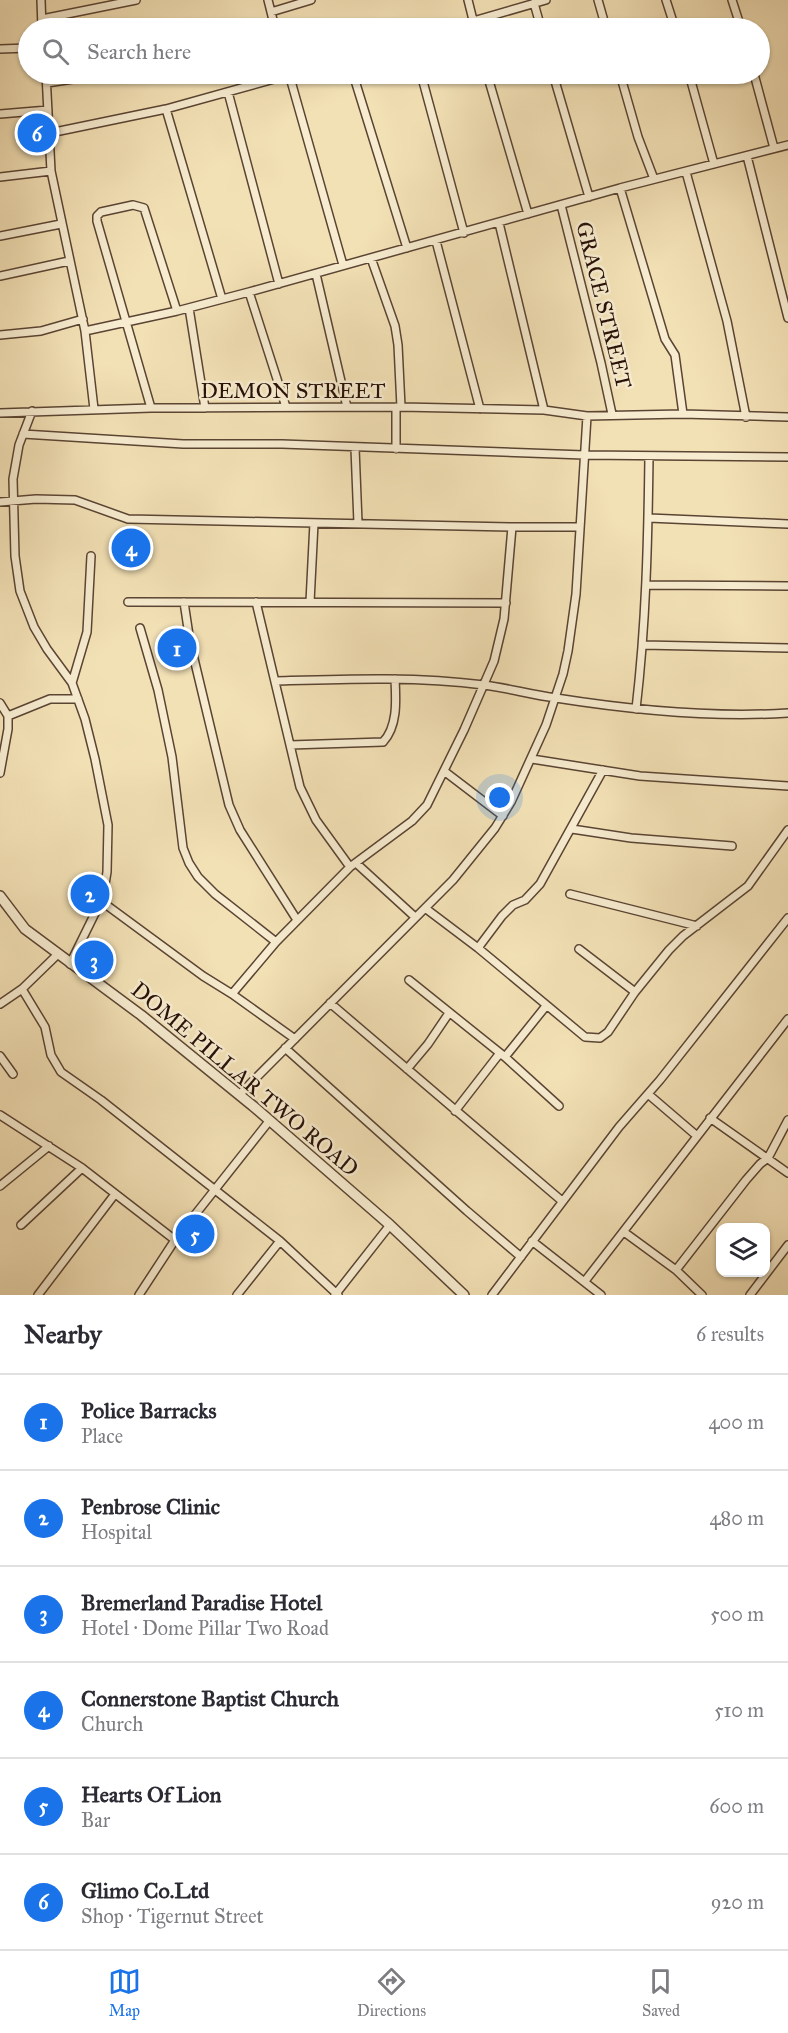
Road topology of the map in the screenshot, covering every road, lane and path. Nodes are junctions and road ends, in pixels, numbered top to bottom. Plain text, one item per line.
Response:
1 (41, 0) edge
2 (136, 0) edge
3 (268, 0) edge
4 (311, 0) edge
5 (468, 0) edge
6 (546, 0) edge
7 (598, 0) edge
8 (666, 0) edge
9 (732, 0) edge
10 (534, 3) junction
11 (271, 12) junction
12 (42, 18) edge
13 (47, 18) edge
14 (272, 18) edge
15 (472, 18) edge
16 (493, 18) edge
17 (538, 18) edge
18 (603, 18) edge
19 (672, 18) edge
20 (738, 18) edge
21 (18, 48) edge
22 (0, 49) edge
23 (47, 84) edge
24 (256, 84) edge
25 (294, 84) edge
26 (356, 84) edge
27 (424, 84) edge
28 (490, 84) edge
29 (556, 84) edge
30 (623, 84) edge
31 (691, 84) edge
32 (757, 84) edge
33 (228, 92) junction
34 (166, 109) junction
35 (48, 110) junction
36 (0, 114) edge
37 (50, 134) junction
38 (788, 145) edge
39 (774, 148) junction
40 (747, 156) junction
41 (714, 164) junction
42 (51, 171) junction
43 (686, 172) junction
44 (0, 177) edge
45 (654, 179) junction
46 (620, 188) junction
47 (589, 197) junction
48 (561, 205) junction
49 (528, 214) junction
50 (499, 223) junction
51 (61, 224) junction
52 (464, 233) junction
53 (0, 236) edge
54 (436, 241) junction
55 (406, 248) junction
56 (371, 258) junction
57 (69, 261) junction
58 (343, 266) junction
59 (316, 274) junction
60 (0, 276) edge
61 (279, 284) junction
62 (249, 292) junction
63 (222, 299) junction
64 (189, 308) junction
65 (177, 311) junction
66 (788, 318) edge
67 (83, 319) junction
68 (126, 323) junction
69 (85, 331) junction
70 (0, 335) edge
71 (286, 407) junction
72 (346, 407) junction
73 (398, 407) junction
74 (151, 408) junction
75 (205, 408) junction
76 (94, 409) junction
77 (480, 409) junction
78 (544, 410) junction
79 (32, 411) junction
80 (0, 413) edge
81 (612, 414) junction
82 (683, 414) junction
83 (587, 416) junction
84 (746, 417) junction
85 (788, 417) edge
86 (23, 434) junction
87 (355, 448) junction
88 (396, 449) junction
89 (584, 455) junction
90 (649, 456) junction
91 (788, 457) edge
92 (14, 500) junction
93 (0, 502) edge
94 (648, 518) junction
95 (314, 523) junction
96 (358, 523) junction
97 (788, 524) edge
98 (512, 527) junction
99 (580, 527) junction
100 (91, 556) dead end
101 (647, 585) junction
102 (788, 586) edge
103 (128, 602) dead end
104 (184, 602) junction
105 (256, 602) junction
106 (310, 602) junction
107 (506, 603) junction
108 (140, 628) dead end
109 (643, 645) junction
110 (788, 648) edge
111 (395, 680) junction
112 (275, 681) junction
113 (72, 683) junction
114 (484, 685) junction
115 (555, 698) junction
116 (78, 699) junction
117 (0, 703) edge
118 (636, 709) junction
119 (788, 713) edge
120 (8, 716) junction
121 (290, 745) junction
122 (532, 759) junction
123 (603, 770) junction
124 (444, 771) junction
125 (0, 773) edge
126 (788, 786) edge
127 (503, 816) junction
128 (572, 829) junction
129 (788, 830) edge
130 (732, 846) dead end
131 (353, 865) junction
132 (570, 894) dead end
133 (0, 896) edge
134 (101, 901) junction
135 (425, 908) junction
136 (415, 917) junction
137 (788, 918) edge
138 (297, 920) junction
139 (697, 926) junction
140 (276, 942) junction
141 (478, 948) junction
142 (579, 949) dead end
143 (58, 954) junction
144 (70, 964) junction
145 (409, 980) dead end
146 (22, 989) junction
147 (635, 992) junction
148 (232, 994) junction
149 (330, 1003) junction
150 (0, 1004) edge
151 (546, 1006) junction
152 (449, 1013) junction
153 (788, 1019) edge
154 (295, 1039) junction
155 (285, 1048) junction
156 (503, 1055) junction
157 (0, 1056) edge
158 (407, 1069) junction
159 (13, 1074) dead end
160 (648, 1094) junction
161 (239, 1095) junction
162 (559, 1106) dead end
163 (455, 1110) junction
164 (0, 1115) edge
165 (710, 1118) junction
166 (270, 1120) junction
167 (788, 1120) edge
168 (697, 1137) junction
169 (49, 1146) junction
170 (768, 1158) junction
171 (82, 1168) junction
172 (788, 1173) edge
173 (0, 1186) edge
174 (216, 1189) junction
175 (115, 1194) junction
176 (562, 1202) junction
177 (21, 1225) dead end
178 (390, 1225) junction
179 (624, 1232) junction
180 (175, 1240) junction
181 (280, 1241) junction
182 (532, 1241) junction
183 (788, 1245) edge
184 (522, 1257) junction
185 (676, 1270) junction
186 (585, 1281) junction
187 (336, 1294) edge
188 (38, 1295) edge
189 (139, 1295) edge
190 (237, 1295) edge
191 (464, 1295) edge
192 (492, 1295) edge
193 (601, 1295) edge
194 (702, 1295) edge
195 (750, 1295) edge

1 - 12 street
2 - 13 street
3 - 11 street
4 - 11 street
5 - 15 street
6 - 10 street
7 - 18 street
8 - 19 street
9 - 20 street
10 - 16 street
10 - 17 street
11 - 14 street
21 - 22 street
23 - 35 street
24 - 33 street
25 - 58 street
26 - 55 street
27 - 52 street
28 - 49 street
29 - 47 street
30 - 45 street
31 - 41 street
32 - 39 street
33 - 34 street
33 - 61 street
34 - 37 street
34 - 63 street
35 - 36 street
35 - 37 street
37 - 42 street
38 - 39 street
39 - 40 street
40 - 41 street
40 - 66 street
41 - 43 street
42 - 44 street
42 - 51 street
43 - 45 street
43 - 84 street
45 - 46 street
46 - 47 street
46 - 82 street
47 - 48 street
48 - 49 street
48 - 81 street, GRACE STREET
49 - 50 street
50 - 52 street
50 - 78 street
51 - 53 street
51 - 57 street
52 - 54 street
54 - 55 street
54 - 77 street
55 - 56 street
56 - 58 street
56 - 73 street
57 - 60 street
57 - 67 street
58 - 59 street
59 - 61 street
59 - 72 street
61 - 62 street
62 - 63 street
62 - 71 street
63 - 64 street
64 - 65 street
64 - 75 street
65 - 68 street
65 - 68 street
67 - 69 street
67 - 70 street
68 - 69 street
68 - 74 street
69 - 76 street
71 - 72 street, DEMON STREET
71 - 75 street, DEMON STREET
72 - 73 street, DEMON STREET
73 - 77 street, DEMON STREET
73 - 88 street
74 - 75 street, DEMON STREET
74 - 76 street, DEMON STREET
76 - 79 street, DEMON STREET
77 - 78 street, DEMON STREET
78 - 83 street, DEMON STREET
79 - 80 street, DEMON STREET
79 - 86 street
81 - 82 street, DEMON STREET
81 - 83 street, DEMON STREET
82 - 84 street, DEMON STREET
83 - 89 street
84 - 85 street, DEMON STREET
86 - 87 street
86 - 92 street
87 - 88 street
87 - 96 street
88 - 89 street
89 - 90 street
89 - 99 street
90 - 91 street
90 - 94 street
92 - 93 street
92 - 95 street
92 - 113 street
94 - 97 street
94 - 101 street
95 - 96 street
95 - 106 street
96 - 98 street
98 - 99 street
98 - 107 street
99 - 115 street
100 - 113 street
101 - 102 street
101 - 109 street
103 - 104 street
104 - 105 street
104 - 138 street
105 - 106 street
105 - 112 street
106 - 107 street
107 - 114 street
108 - 140 street
109 - 110 street
109 - 118 street
111 - 112 street
111 - 114 street
111 - 121 street
112 - 121 street
113 - 116 street
114 - 115 street
114 - 124 street
115 - 118 street
115 - 122 street
116 - 120 street
116 - 134 street
117 - 120 street
118 - 119 street
120 - 125 street
121 - 131 street
122 - 123 street
122 - 127 street
123 - 126 street
123 - 128 street
124 - 127 street
124 - 131 street
127 - 135 street
128 - 130 street
128 - 141 street
129 - 139 street
131 - 136 street
131 - 138 street
132 - 139 street
133 - 143 street, DOME PILLAR TWO ROAD
134 - 144 street
134 - 148 street
135 - 136 street
135 - 141 street
136 - 149 street
137 - 160 street
138 - 140 street
139 - 147 street
140 - 148 street
141 - 151 street
142 - 147 street
143 - 144 street, DOME PILLAR TWO ROAD
143 - 146 street
144 - 161 street, DOME PILLAR TWO ROAD
145 - 152 street
146 - 150 street
146 - 174 street
147 - 151 street
148 - 154 street
149 - 154 street
149 - 158 street
151 - 156 street
152 - 156 street
152 - 158 street
153 - 165 street
154 - 155 street
155 - 161 street
155 - 184 street
156 - 162 street
156 - 163 street
157 - 159 street
158 - 163 street
160 - 168 street
160 - 176 street
161 - 166 street, DOME PILLAR TWO ROAD
163 - 176 street
164 - 169 street
165 - 168 street
165 - 170 street
166 - 174 street
166 - 178 street, DOME PILLAR TWO ROAD
167 - 170 street
168 - 179 street
169 - 171 street
169 - 173 street
170 - 172 street
170 - 185 street
171 - 175 street
171 - 177 street
174 - 180 street
174 - 181 street
175 - 180 street
175 - 188 street
176 - 182 street
178 - 187 street
178 - 191 street, DOME PILLAR TWO ROAD
179 - 185 street
179 - 186 street
180 - 189 street
181 - 187 street
181 - 190 street
182 - 184 street
182 - 186 street
183 - 195 street
184 - 192 street
185 - 194 street
186 - 193 street

